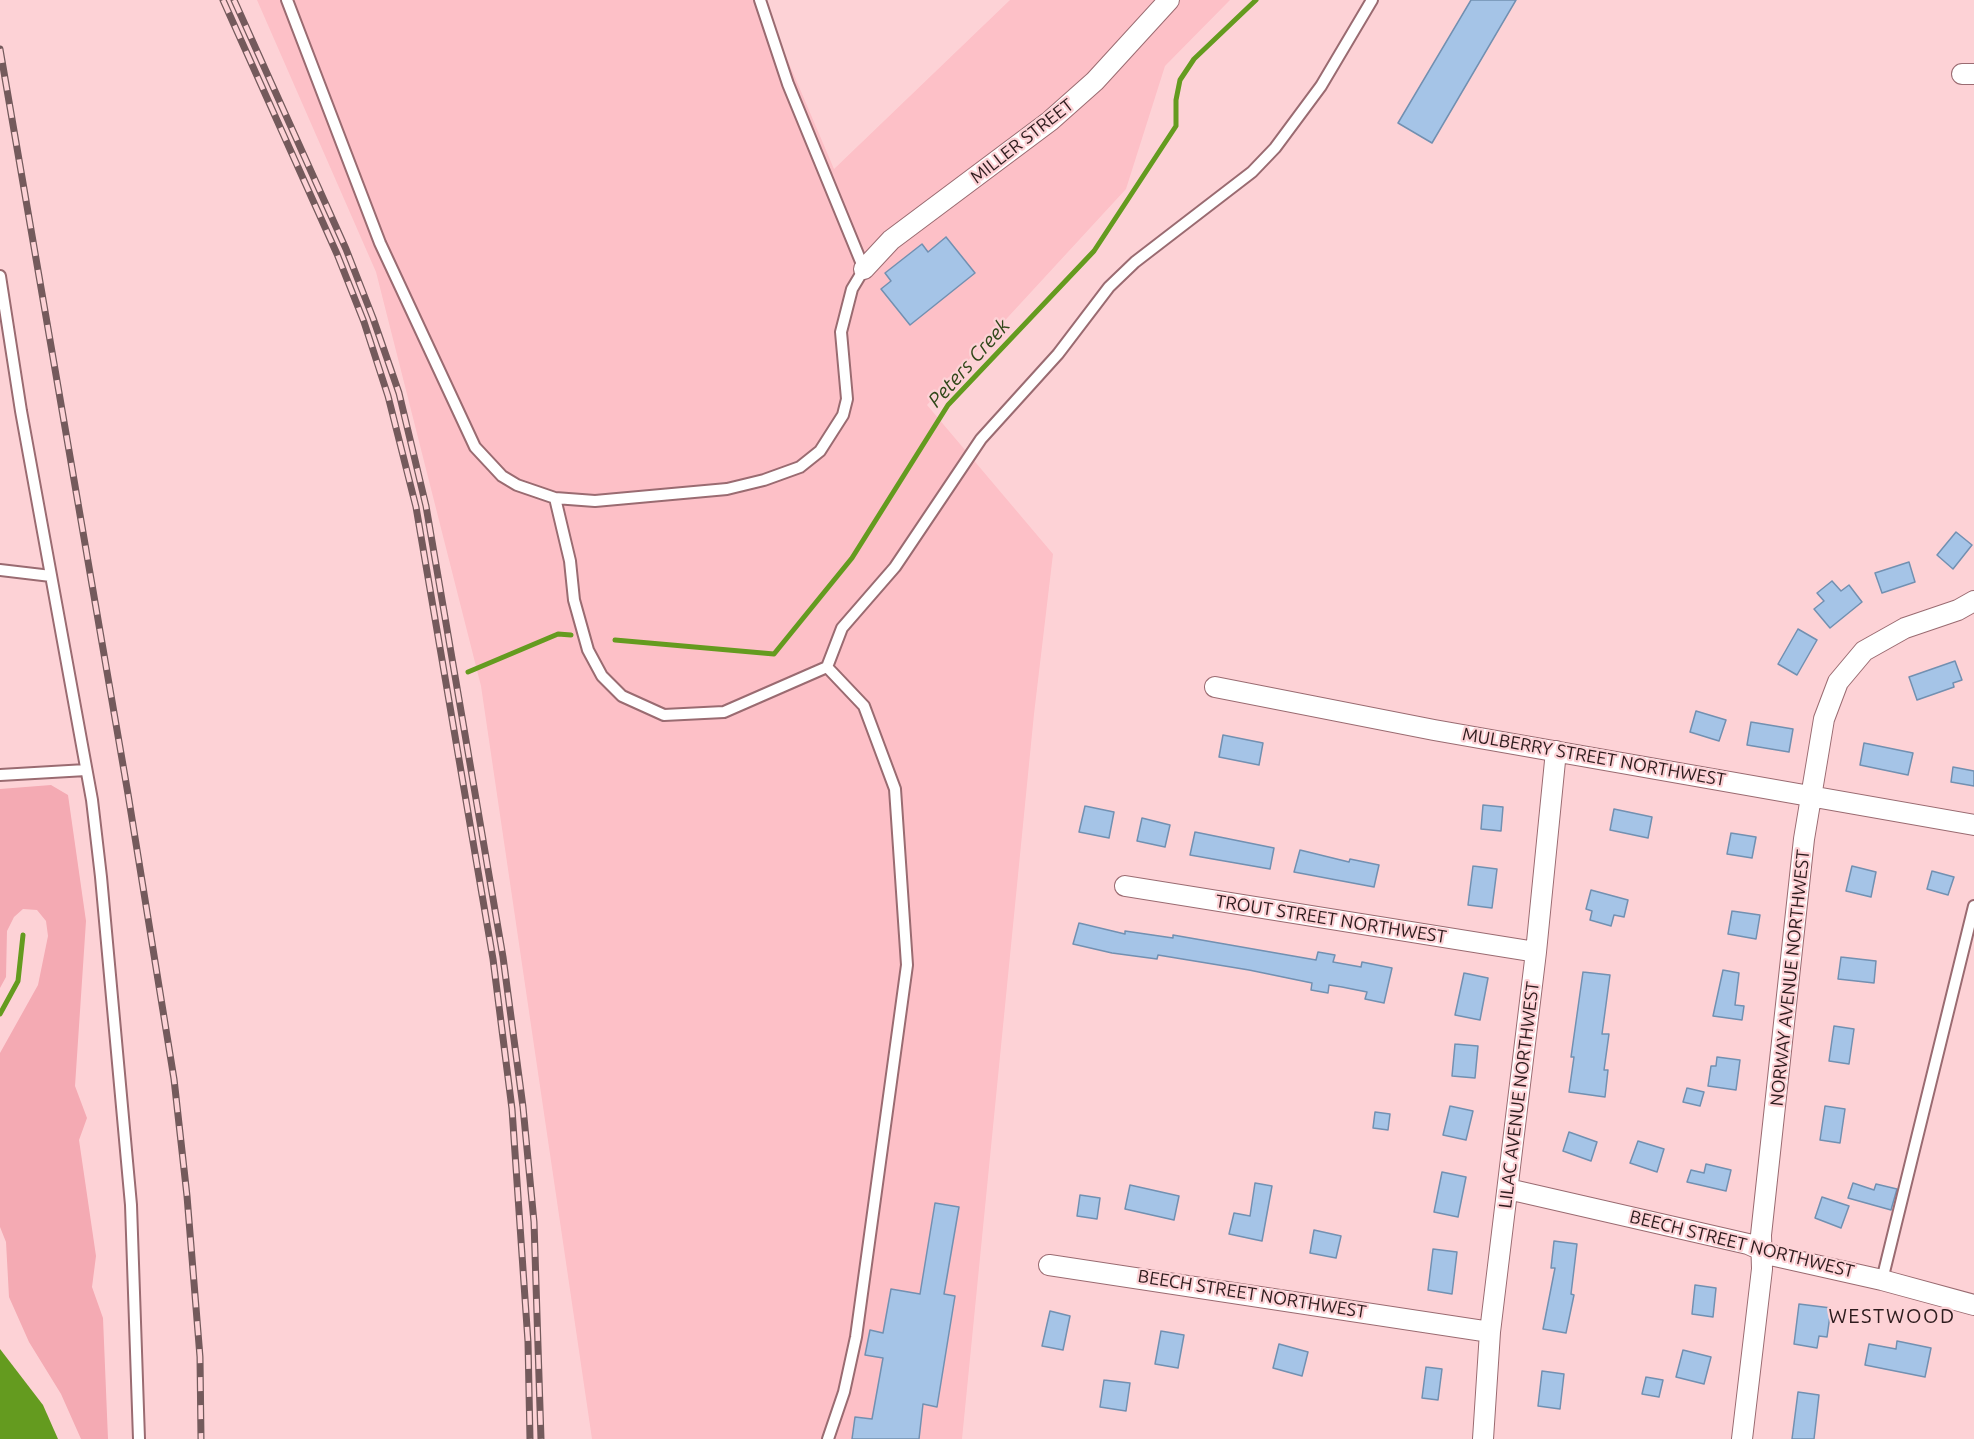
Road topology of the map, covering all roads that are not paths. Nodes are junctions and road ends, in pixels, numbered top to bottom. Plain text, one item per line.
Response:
1 (288, 0) edge
2 (760, 0) edge
3 (1169, 0) edge
4 (1372, 0) edge
5 (864, 269) junction
6 (0, 276) edge
7 (555, 498) junction
8 (0, 570) edge
9 (51, 576) junction
10 (1974, 601) edge
11 (827, 667) junction
12 (1215, 687) dead end
13 (1556, 751) junction
14 (86, 770) junction
15 (0, 775) edge
16 (1811, 795) junction
17 (1974, 825) edge
18 (1125, 886) dead end
19 (1974, 906) edge
20 (1536, 952) junction
21 (1508, 1189) junction
22 (1762, 1251) junction
23 (1049, 1265) dead end
24 (1882, 1280) junction
25 (1974, 1305) edge
26 (1490, 1332) junction
27 (139, 1439) edge
28 (828, 1439) edge
29 (1483, 1439) edge
30 (1742, 1439) edge

1 - 7 lane
2 - 5 lane
3 - 5 street, MILLER STREET
4 - 11 lane
5 - 7 lane
6 - 9 lane
7 - 11 lane
8 - 9 lane
9 - 14 lane
10 - 16 street, NORWAY AVENUE NORTHWEST
11 - 28 lane
12 - 13 street, MULBERRY STREET NORTHWEST
13 - 16 street, MULBERRY STREET NORTHWEST
13 - 20 street, LILAC AVENUE NORTHWEST
14 - 15 lane
14 - 27 lane
16 - 17 street, MULBERRY STREET NORTHWEST
16 - 22 street, NORWAY AVENUE NORTHWEST
18 - 20 street, TROUT STREET NORTHWEST
19 - 24 lane
20 - 21 street, LILAC AVENUE NORTHWEST
21 - 22 street, BEECH STREET NORTHWEST
21 - 26 street, LILAC AVENUE NORTHWEST
22 - 24 street, BEECH STREET NORTHWEST
22 - 30 street, NORWAY AVENUE NORTHWEST
23 - 26 street, BEECH STREET NORTHWEST
24 - 25 street, BEECH STREET NORTHWEST
26 - 29 street, LILAC AVENUE NORTHWEST

